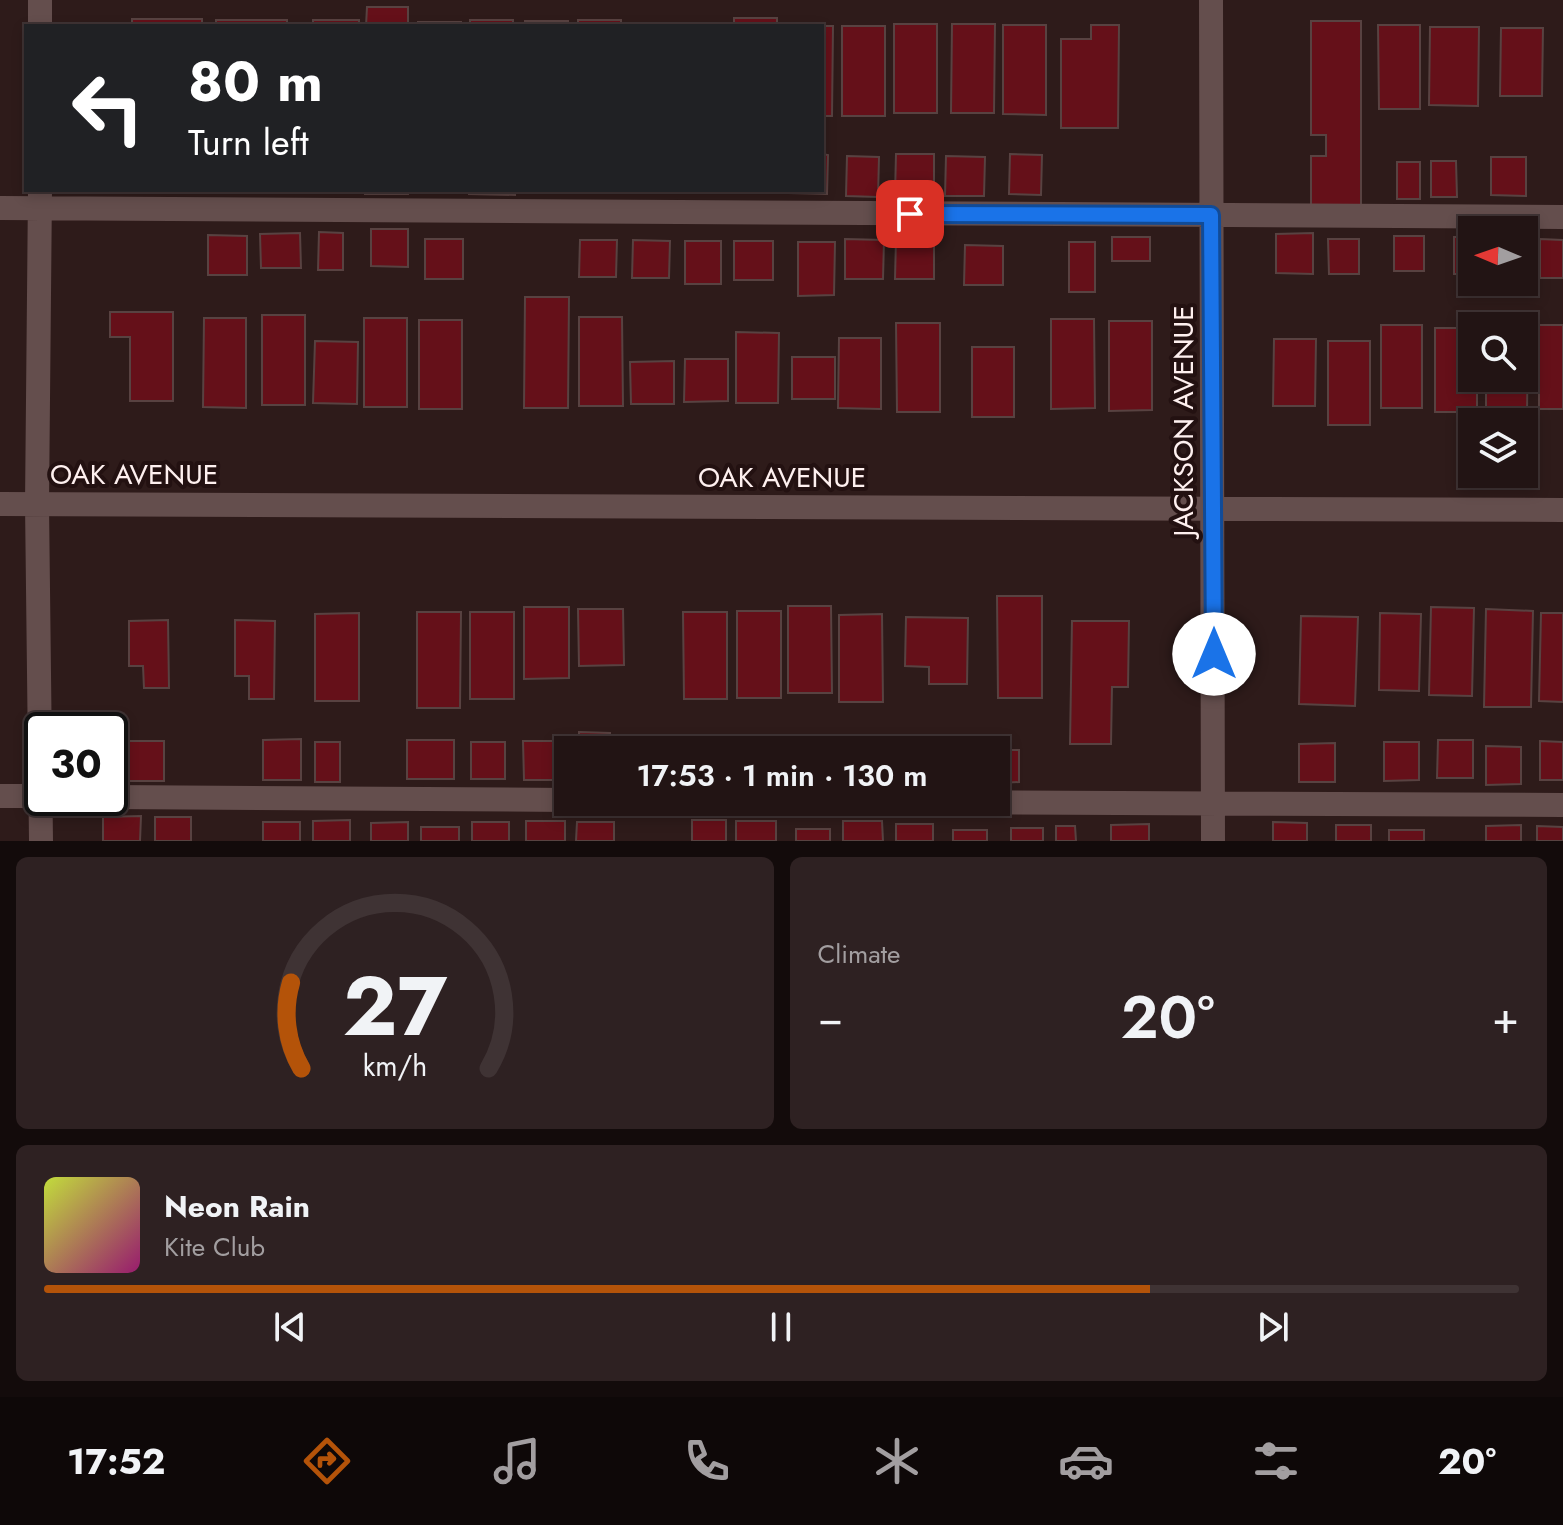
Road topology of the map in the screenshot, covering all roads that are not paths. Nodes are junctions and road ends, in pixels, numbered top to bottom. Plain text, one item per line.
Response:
1 (40, 0) edge
2 (1211, 0) edge
3 (40, 24) edge
4 (40, 199) edge
5 (0, 208) edge
6 (1211, 215) junction
7 (1563, 217) edge
8 (0, 504) edge
9 (37, 504) junction
10 (1214, 508) junction
11 (1563, 510) edge
12 (40, 712) edge
13 (0, 796) edge
14 (24, 796) edge
15 (128, 797) edge
16 (554, 800) edge
17 (1010, 803) edge
18 (1214, 804) junction
19 (1563, 805) edge
20 (41, 816) edge
21 (41, 841) edge
22 (1213, 841) edge

1 - 3 street
2 - 6 street, JACKSON AVENUE
4 - 5 street
4 - 6 street
4 - 9 street
6 - 7 street
6 - 10 street, JACKSON AVENUE
8 - 9 street, OAK AVENUE
9 - 10 street, OAK AVENUE
9 - 12 street
10 - 11 street, OAK AVENUE
10 - 18 street, JACKSON AVENUE
13 - 14 street
15 - 16 street
17 - 18 street
18 - 19 street
18 - 22 street, JACKSON AVENUE
20 - 21 street

